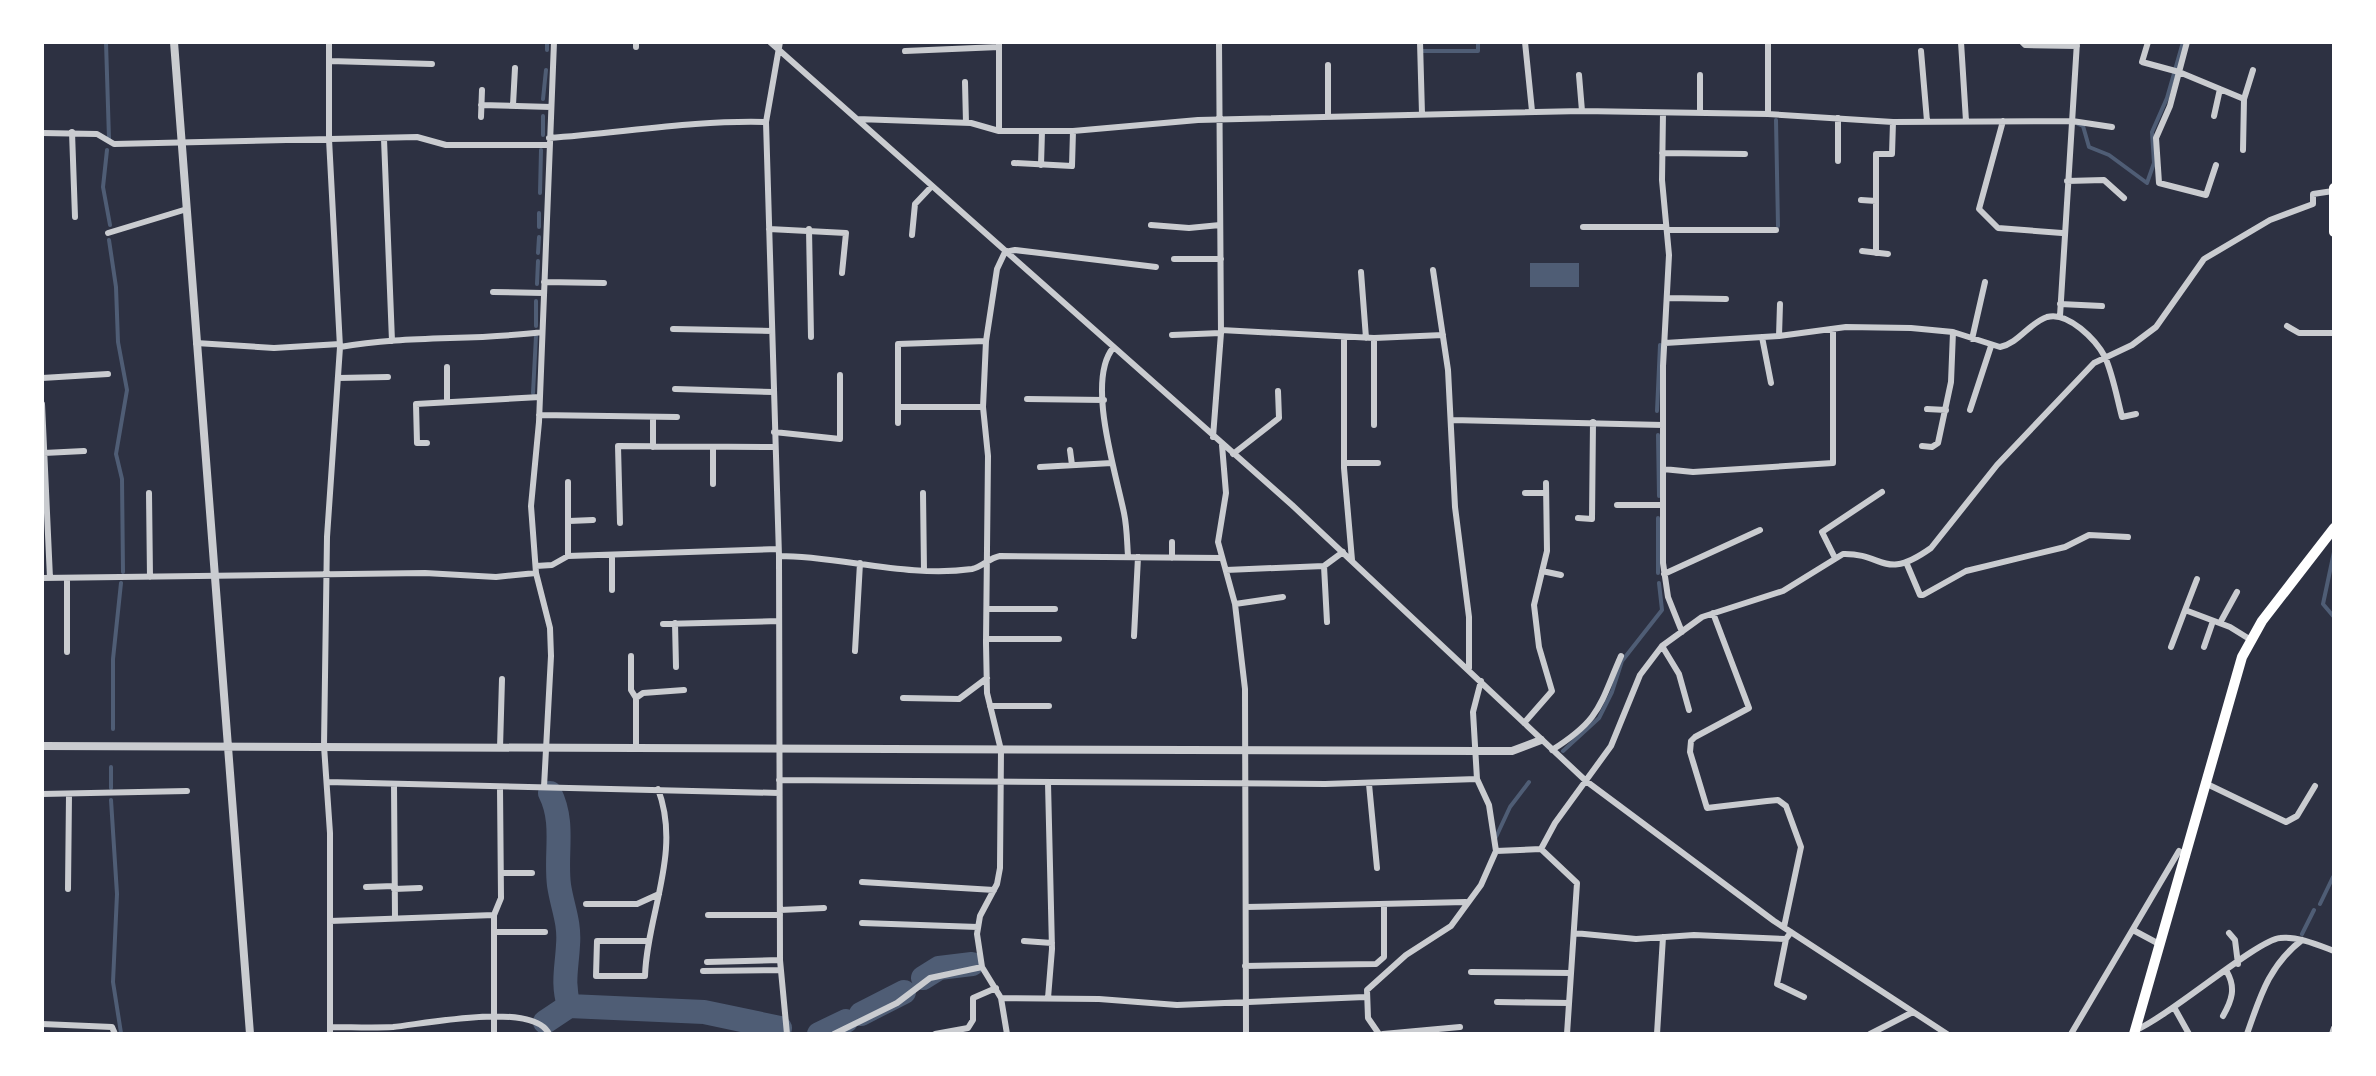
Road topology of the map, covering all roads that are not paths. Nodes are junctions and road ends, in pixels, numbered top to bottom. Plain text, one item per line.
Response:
1 (174, 42) edge
2 (329, 42) edge
3 (554, 42) edge
4 (770, 42) edge
5 (1219, 42) edge
6 (1420, 42) edge
7 (1525, 42) edge
8 (1768, 42) edge
9 (1961, 42) edge
10 (2022, 42) edge
11 (2148, 42) edge
12 (2187, 42) edge
13 (999, 44) edge
14 (2077, 44) edge
15 (779, 45) edge
16 (905, 51) dead end
17 (1921, 51) dead end
18 (330, 61) junction
19 (432, 64) dead end
20 (1328, 65) dead end
21 (515, 68) dead end
22 (2253, 70) dead end
23 (2179, 72) junction
24 (1579, 75) dead end
25 (1700, 75) dead end
26 (965, 82) dead end
27 (2220, 89) junction
28 (482, 90) dead end
29 (2244, 99) junction
30 (481, 105) junction
31 (513, 105) junction
32 (551, 107) junction
33 (1532, 111) junction
34 (1582, 111) junction
35 (1663, 113) junction
36 (1700, 113) junction
37 (1422, 114) junction
38 (1768, 114) junction
39 (2214, 116) dead end
40 (481, 117) dead end
41 (1328, 117) junction
42 (1838, 118) junction
43 (857, 119) junction
44 (1219, 120) junction
45 (1927, 121) junction
46 (1966, 121) junction
47 (2003, 121) junction
48 (2072, 121) junction
49 (766, 122) junction
50 (1893, 122) junction
51 (966, 123) junction
52 (2112, 127) dead end
53 (999, 131) junction
54 (1042, 131) junction
55 (1073, 131) junction
56 (72, 132) junction
57 (42, 133) edge
58 (329, 139) junction
59 (384, 139) junction
60 (182, 141) junction
61 (549, 142) junction
62 (2243, 150) dead end
63 (1662, 153) junction
64 (1745, 154) dead end
65 (1838, 161) dead end
66 (1014, 163) dead end
67 (1041, 165) junction
68 (2216, 165) dead end
69 (2067, 181) junction
70 (932, 186) junction
71 (2334, 189) edge
72 (2124, 198) dead end
73 (1861, 200) dead end
74 (1876, 201) junction
75 (187, 209) junction
76 (75, 217) dead end
77 (1151, 225) dead end
78 (1220, 225) junction
79 (1583, 227) dead end
80 (1667, 228) junction
81 (769, 229) junction
82 (809, 229) junction
83 (1776, 230) dead end
84 (2334, 232) edge
85 (108, 233) dead end
86 (2062, 233) junction
87 (912, 235) dead end
88 (1862, 251) dead end
89 (1005, 252) junction
90 (1876, 253) junction
91 (1888, 254) dead end
92 (1174, 259) dead end
93 (1221, 259) junction
94 (1156, 267) dead end
95 (1433, 270) dead end
96 (1361, 272) dead end
97 (842, 273) dead end
98 (544, 282) junction
99 (1985, 282) dead end
100 (604, 283) dead end
101 (493, 292) dead end
102 (543, 293) junction
103 (1668, 298) junction
104 (1726, 299) dead end
105 (1780, 304) dead end
106 (2060, 304) junction
107 (2102, 306) dead end
108 (2060, 316) junction
109 (2287, 326) dead end
110 (673, 329) dead end
111 (1833, 329) junction
112 (772, 331) junction
113 (542, 332) junction
114 (1221, 332) junction
115 (1953, 332) junction
116 (2334, 333) edge
117 (1172, 335) dead end
118 (1443, 335) junction
119 (1779, 336) junction
120 (811, 337) dead end
121 (1344, 337) junction
122 (1762, 337) junction
123 (1366, 338) junction
124 (1374, 338) junction
125 (1972, 339) junction
126 (392, 341) junction
127 (986, 341) junction
128 (196, 343) junction
129 (1665, 343) junction
130 (340, 345) junction
131 (1991, 346) junction
132 (1113, 348) junction
133 (2104, 356) junction
134 (447, 367) dead end
135 (108, 374) dead end
136 (840, 375) dead end
137 (388, 377) dead end
138 (42, 378) edge
139 (338, 378) junction
140 (1771, 383) dead end
141 (675, 389) dead end
142 (1278, 391) dead end
143 (773, 392) junction
144 (540, 397) junction
145 (1027, 399) dead end
146 (1104, 400) junction
147 (447, 402) junction
148 (42, 404) edge
149 (898, 407) junction
150 (983, 407) junction
151 (1927, 409) dead end
152 (1946, 410) junction
153 (1970, 410) dead end
154 (2136, 414) dead end
155 (539, 415) junction
156 (653, 417) junction
157 (677, 417) dead end
158 (1452, 420) junction
159 (1593, 422) junction
160 (898, 423) dead end
161 (1374, 425) dead end
162 (1663, 425) junction
163 (774, 432) junction
164 (1213, 437) junction
165 (427, 443) dead end
166 (1222, 445) junction
167 (1922, 446) dead end
168 (653, 447) junction
169 (775, 447) junction
170 (713, 448) junction
171 (1070, 450) dead end
172 (84, 451) dead end
173 (44, 453) junction
174 (1233, 454) junction
175 (1112, 463) junction
176 (1344, 463) junction
177 (1378, 463) dead end
178 (1072, 465) junction
179 (1040, 467) dead end
180 (1663, 469) junction
181 (568, 482) dead end
182 (1546, 483) dead end
183 (713, 484) dead end
184 (1882, 492) dead end
185 (149, 493) dead end
186 (923, 493) dead end
187 (1525, 493) dead end
188 (1546, 493) junction
189 (1617, 505) dead end
190 (1663, 505) junction
191 (1578, 518) dead end
192 (593, 520) dead end
193 (569, 521) junction
194 (620, 523) dead end
195 (2334, 528) edge
196 (1760, 530) dead end
197 (2128, 537) dead end
198 (1172, 542) dead end
199 (1343, 552) junction
200 (778, 553) junction
201 (612, 555) junction
202 (568, 556) junction
203 (1128, 556) junction
204 (1138, 557) junction
205 (1172, 558) junction
206 (1222, 558) junction
207 (1835, 558) junction
208 (989, 559) junction
209 (1352, 560) junction
210 (1906, 562) junction
211 (860, 563) junction
212 (1324, 566) junction
213 (536, 569) junction
214 (924, 570) junction
215 (1226, 570) junction
216 (1542, 571) junction
217 (326, 573) junction
218 (1664, 574) junction
219 (1561, 575) dead end
220 (215, 576) junction
221 (150, 577) junction
222 (46, 578) edge
223 (67, 578) junction
224 (2197, 579) dead end
225 (612, 590) dead end
226 (2237, 592) dead end
227 (1283, 597) dead end
228 (1235, 604) junction
229 (987, 609) junction
230 (1055, 609) dead end
231 (2185, 610) junction
232 (1713, 613) junction
233 (779, 621) junction
234 (1327, 622) dead end
235 (2216, 622) junction
236 (675, 623) junction
237 (663, 624) dead end
238 (1682, 632) junction
239 (1134, 636) dead end
240 (986, 639) junction
241 (1059, 639) dead end
242 (2251, 640) junction
243 (1662, 646) junction
244 (2171, 647) dead end
245 (2204, 647) dead end
246 (855, 651) dead end
247 (67, 652) dead end
248 (631, 656) dead end
249 (1621, 656) dead end
250 (676, 667) dead end
251 (1469, 668) junction
252 (987, 678) junction
253 (502, 679) dead end
254 (1481, 681) junction
255 (684, 690) dead end
256 (636, 698) junction
257 (903, 698) dead end
258 (990, 706) junction
259 (1049, 706) dead end
260 (1689, 710) dead end
261 (1524, 723) junction
262 (1541, 740) junction
263 (42, 746) edge
264 (228, 746) junction
265 (324, 746) junction
266 (500, 748) junction
267 (545, 748) junction
268 (636, 748) junction
269 (778, 748) junction
270 (1001, 750) junction
271 (1552, 750) junction
272 (1476, 751) junction
273 (1244, 752) junction
274 (1477, 779) junction
275 (779, 780) junction
276 (1586, 781) junction
277 (327, 782) junction
278 (1002, 783) junction
279 (1048, 783) junction
280 (1243, 783) junction
281 (394, 784) junction
282 (1369, 784) junction
283 (2207, 784) junction
284 (2315, 786) dead end
285 (544, 787) junction
286 (500, 788) junction
287 (658, 789) junction
288 (187, 791) dead end
289 (779, 793) junction
290 (42, 794) edge
291 (69, 795) junction
292 (1541, 849) junction
293 (1496, 851) junction
294 (2187, 856) junction
295 (1377, 868) dead end
296 (501, 873) junction
297 (532, 873) dead end
298 (862, 882) dead end
299 (366, 887) dead end
300 (394, 888) junction
301 (420, 888) dead end
302 (68, 889) dead end
303 (994, 890) junction
304 (659, 894) junction
305 (1466, 902) junction
306 (586, 904) dead end
307 (1384, 904) junction
308 (1246, 907) junction
309 (824, 908) dead end
310 (780, 913) junction
311 (494, 915) junction
312 (708, 915) dead end
313 (395, 918) junction
314 (330, 921) junction
315 (862, 923) dead end
316 (978, 927) junction
317 (1787, 930) junction
318 (2133, 930) junction
319 (494, 932) junction
320 (545, 932) dead end
321 (1574, 933) junction
322 (2229, 933) dead end
323 (1663, 937) junction
324 (1786, 939) junction
325 (2302, 940) junction
326 (646, 941) junction
327 (1024, 941) dead end
328 (1052, 943) junction
329 (2162, 945) junction
330 (2334, 951) edge
331 (780, 960) junction
332 (707, 962) dead end
333 (2238, 964) junction
334 (1245, 966) junction
335 (982, 967) junction
336 (781, 970) junction
337 (703, 971) dead end
338 (1471, 972) dead end
339 (2227, 972) junction
340 (1571, 973) junction
341 (996, 988) junction
342 (1365, 997) junction
343 (1804, 997) dead end
344 (1001, 998) junction
345 (1048, 998) junction
346 (1245, 1001) junction
347 (1497, 1002) dead end
348 (1569, 1003) junction
349 (2175, 1009) junction
350 (1913, 1012) junction
351 (2223, 1016) dead end
352 (494, 1018) junction
353 (42, 1024) edge
354 (71, 1025) junction
355 (1460, 1027) dead end
356 (2334, 1028) edge
357 (330, 1030) edge
358 (2134, 1033) edge
359 (71, 1034) edge
360 (115, 1034) edge
361 (250, 1034) edge
362 (494, 1034) edge
363 (549, 1034) edge
364 (787, 1034) edge
365 (834, 1034) edge
366 (935, 1034) edge
367 (1007, 1034) edge
368 (1246, 1034) edge
369 (1381, 1034) edge
370 (1567, 1034) edge
371 (1657, 1034) edge
372 (1870, 1034) edge
373 (1947, 1034) edge
374 (2071, 1034) edge
375 (2189, 1034) edge
376 (2247, 1034) edge
377 (2332, 1034) edge

1 - 60 street
2 - 18 street
3 - 32 street
4 - 15 street
5 - 44 street
6 - 37 street
7 - 33 street
8 - 38 street
9 - 46 street
10 - 14 street
11 - 23 street
12 - 23 street
13 - 16 street
13 - 53 street
14 - 48 street
15 - 43 street
15 - 49 street
17 - 45 street
18 - 19 street
18 - 58 street
20 - 41 street
21 - 31 street
22 - 29 street
23 - 27 street
23 - 68 street
24 - 34 street
25 - 36 street
26 - 51 street
27 - 29 street
27 - 39 street
28 - 30 street
29 - 62 street
30 - 31 street
30 - 40 street
31 - 32 street
32 - 61 street
33 - 34 street
33 - 37 street
34 - 35 street
35 - 36 street
35 - 63 street
36 - 38 street
37 - 41 street
38 - 42 street
41 - 44 street
42 - 50 street
42 - 65 street
43 - 51 street
43 - 70 street
44 - 55 street
44 - 78 street
45 - 46 street
45 - 50 street
46 - 47 street
47 - 48 street
47 - 86 street
48 - 52 street
48 - 69 street
49 - 61 street
49 - 81 street
50 - 74 street
51 - 53 street
53 - 54 street
54 - 55 street
54 - 67 street
55 - 67 street
56 - 57 street
56 - 60 street
56 - 76 street
58 - 59 street
58 - 60 street
58 - 130 street
59 - 61 street
59 - 126 street
60 - 75 street
61 - 98 street
63 - 64 street
63 - 80 street
66 - 67 street
69 - 72 street
69 - 86 street
70 - 87 street
70 - 89 street
71 - 84 main road
71 - 133 street
73 - 74 street
74 - 90 street
75 - 85 street
75 - 128 street
77 - 78 street
78 - 93 street
79 - 80 street
80 - 83 street
80 - 103 street
81 - 82 street
81 - 112 street
82 - 97 street
82 - 120 street
86 - 106 street
88 - 90 street
89 - 94 street
89 - 127 street
89 - 132 street
90 - 91 street
92 - 93 street
93 - 114 street
95 - 118 street
96 - 123 street
98 - 100 street
98 - 102 street
99 - 125 street
101 - 102 street
102 - 113 street
103 - 104 street
103 - 129 street
105 - 119 street
106 - 107 street
106 - 108 street
108 - 131 street
108 - 133 street
109 - 116 street
110 - 112 street
111 - 115 street
111 - 119 street
111 - 180 street
112 - 143 street
113 - 126 street
113 - 144 street
114 - 117 street
114 - 121 street
114 - 164 street
115 - 125 street
115 - 152 street
118 - 124 street
118 - 158 street
119 - 122 street
121 - 123 street
121 - 176 street
122 - 129 street
122 - 140 street
123 - 124 street
124 - 161 street
125 - 131 street
126 - 130 street
127 - 149 street
127 - 150 street
128 - 130 street
128 - 220 street
129 - 162 street
130 - 139 street
131 - 153 street
132 - 146 street
132 - 164 street
133 - 154 street
133 - 210 street
134 - 147 street
135 - 138 street
136 - 163 street
137 - 139 street
139 - 217 street
141 - 143 street
142 - 174 street
143 - 163 street
144 - 147 street
144 - 155 street
145 - 146 street
146 - 175 street
147 - 165 street
148 - 173 street
149 - 150 street
149 - 160 street
150 - 208 street
151 - 152 street
152 - 167 street
155 - 156 street
155 - 213 street
156 - 157 street
156 - 168 street
158 - 159 street
158 - 251 street
159 - 162 street
159 - 191 street
162 - 180 street
163 - 169 street
164 - 166 street
166 - 174 street
166 - 206 street
168 - 170 street
168 - 194 street
169 - 170 street
169 - 200 street
170 - 183 street
171 - 178 street
172 - 173 street
173 - 222 street
174 - 199 street
175 - 178 street
175 - 203 street
176 - 177 street
176 - 209 street
178 - 179 street
180 - 190 street
181 - 193 street
182 - 188 street
184 - 207 street
185 - 221 street
186 - 214 street
187 - 188 street
188 - 216 street
189 - 190 street
190 - 218 street
192 - 193 street
193 - 202 street
195 - 242 main road
196 - 218 street
197 - 210 street
198 - 205 street
199 - 209 street
199 - 212 street
200 - 201 street
200 - 211 street
200 - 233 street
201 - 202 street
201 - 225 street
202 - 213 street
203 - 204 street
203 - 208 street
204 - 205 street
204 - 239 street
205 - 206 street
206 - 215 street
207 - 210 street
207 - 232 street
208 - 214 street
208 - 229 street
209 - 251 street
211 - 214 street
211 - 246 street
212 - 215 street
212 - 234 street
213 - 217 street
213 - 267 street
215 - 228 street
216 - 219 street
216 - 261 street
217 - 220 street
217 - 265 street
218 - 238 street
220 - 221 street
220 - 264 street
221 - 223 street
222 - 223 street
223 - 247 street
224 - 231 street
226 - 235 street
227 - 228 street
228 - 273 street
229 - 230 street
229 - 240 street
231 - 235 street
231 - 244 street
232 - 238 street
232 - 317 street
233 - 236 street
233 - 269 street
235 - 242 street
235 - 245 street
236 - 237 street
236 - 250 street
238 - 243 street
240 - 241 street
240 - 252 street
242 - 283 main road
243 - 260 street
243 - 276 street
248 - 256 street
249 - 271 street
251 - 254 street
252 - 257 street
252 - 258 street
253 - 266 street
254 - 261 street
254 - 272 street
255 - 256 street
256 - 268 street
258 - 259 street
258 - 270 street
261 - 262 street
262 - 271 street
262 - 272 street
263 - 264 street
264 - 265 street
264 - 361 street
265 - 266 street
265 - 277 street
266 - 267 street
267 - 268 street
267 - 285 street
268 - 269 street
269 - 270 street
269 - 275 street
270 - 273 street
270 - 278 street
271 - 276 street
272 - 273 street
272 - 274 street
273 - 280 street
274 - 282 street
274 - 293 street
275 - 278 street
275 - 289 street
276 - 292 street
276 - 317 street
277 - 281 street
277 - 314 street
278 - 279 street
278 - 303 street
279 - 280 street
279 - 328 street
280 - 282 street
280 - 308 street
281 - 286 street
281 - 300 street
282 - 295 street
283 - 284 street
283 - 294 main road
285 - 286 street
285 - 287 street
286 - 296 street
287 - 289 street
287 - 304 street
288 - 291 street
289 - 310 street
290 - 291 street
291 - 302 street
292 - 293 street
292 - 321 street
293 - 305 street
294 - 318 street
294 - 329 main road
296 - 297 street
296 - 311 street
298 - 303 street
299 - 300 street
300 - 301 street
300 - 313 street
303 - 316 street
304 - 306 street
304 - 326 street
305 - 307 street
305 - 342 street
307 - 308 street
307 - 334 street
308 - 334 street
309 - 310 street
310 - 312 street
310 - 331 street
311 - 313 street
311 - 319 street
313 - 314 street
314 - 357 street
315 - 316 street
316 - 335 street
317 - 324 street
317 - 350 street
318 - 329 street
318 - 374 street
319 - 320 street
319 - 352 street
321 - 323 street
321 - 340 street
322 - 333 street
323 - 324 street
323 - 371 street
324 - 343 street
325 - 330 street
325 - 333 street
325 - 376 street
326 - 326 street
327 - 328 street
328 - 345 street
329 - 358 main road
331 - 332 street
331 - 336 street
333 - 339 street
334 - 346 street
335 - 341 street
335 - 365 street
336 - 337 street
336 - 364 street
338 - 340 street
339 - 349 street
339 - 351 street
340 - 348 street
341 - 344 street
341 - 366 street
342 - 346 street
342 - 369 street
344 - 345 street
344 - 367 street
345 - 346 street
346 - 368 street
347 - 348 street
348 - 370 street
349 - 358 street
349 - 375 street
350 - 372 street
350 - 373 street
352 - 357 street
352 - 362 street
352 - 363 street
353 - 354 street
354 - 359 street
354 - 360 street
355 - 369 street
356 - 377 street

